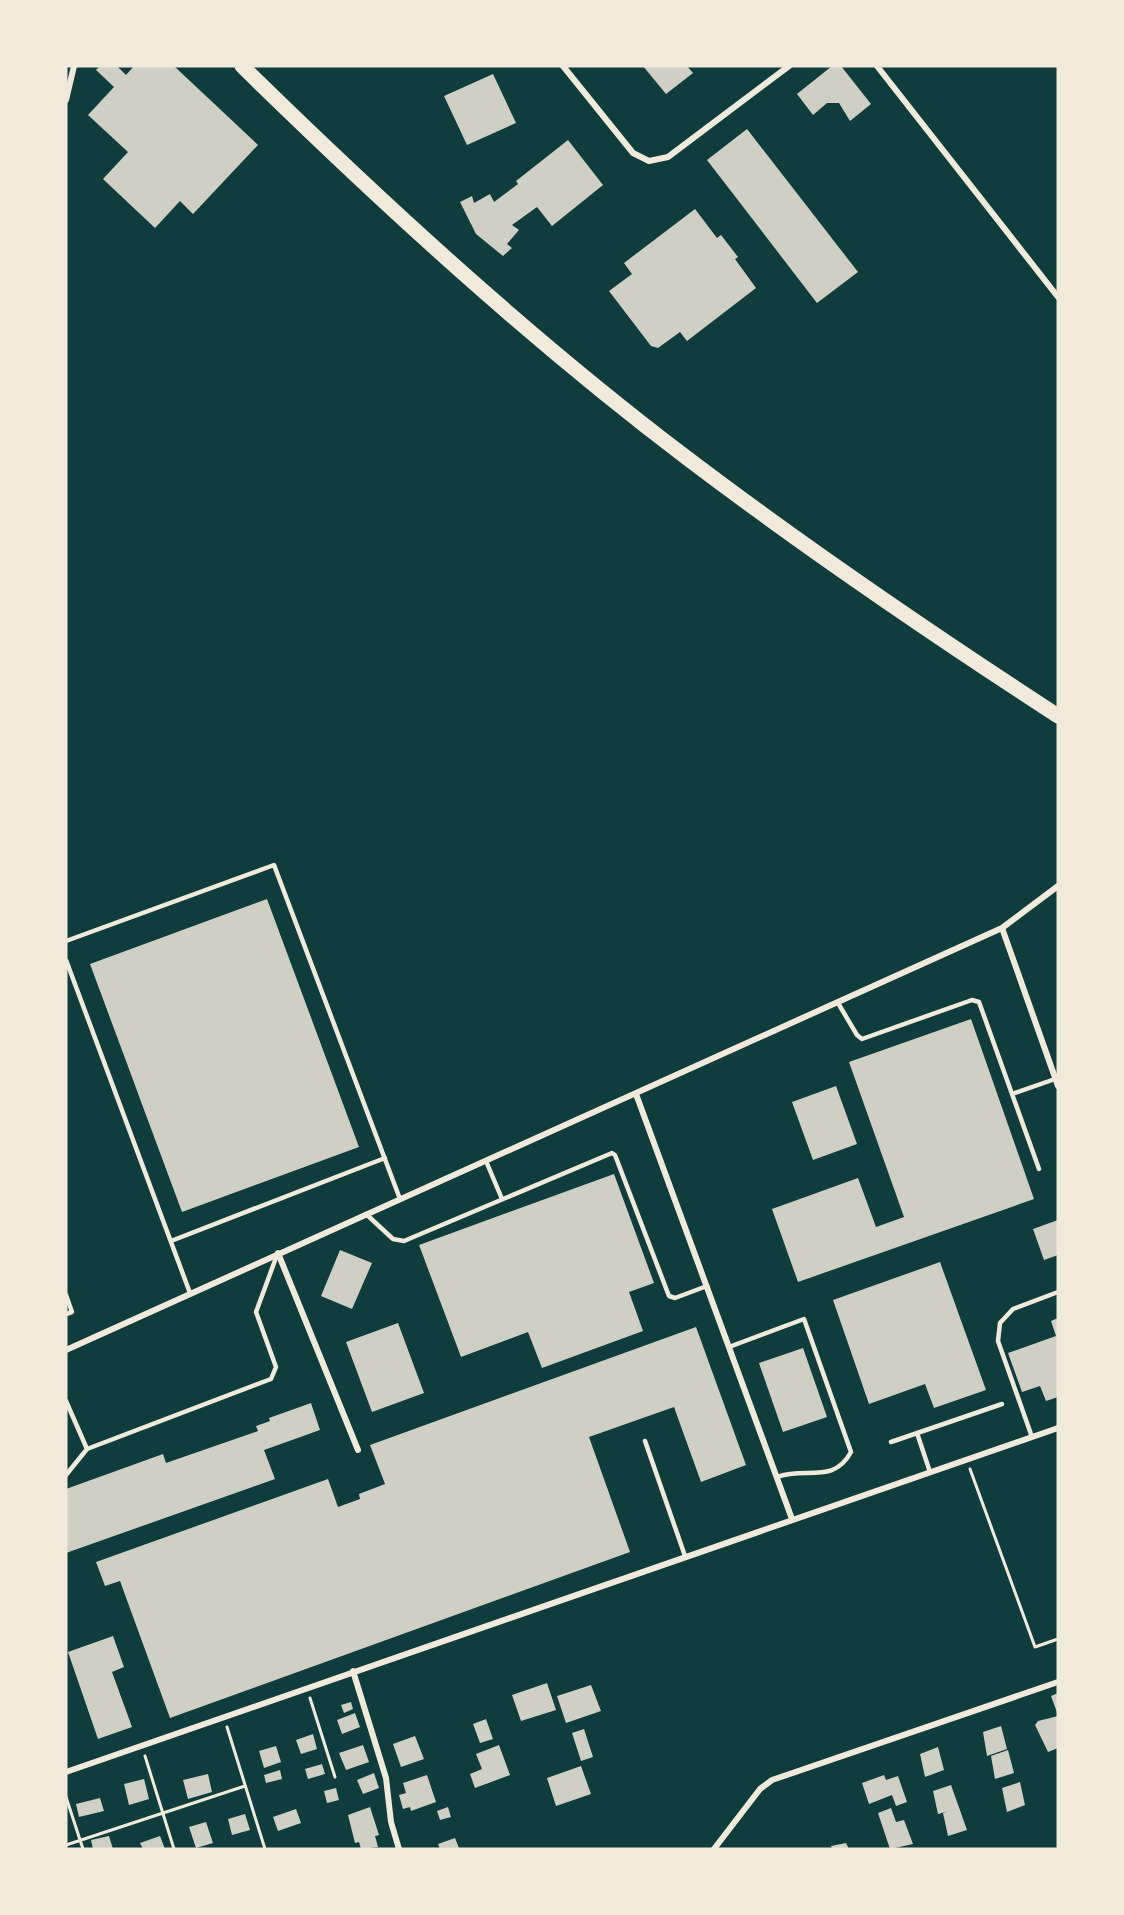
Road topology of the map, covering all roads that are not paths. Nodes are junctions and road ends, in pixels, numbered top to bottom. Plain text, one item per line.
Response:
1 (74, 66) edge
2 (242, 66) edge
3 (563, 66) edge
4 (789, 66) edge
5 (877, 66) edge
6 (66, 100) edge
7 (1058, 297) edge
8 (1058, 716) edge
9 (1058, 886) edge
10 (1002, 928) junction
11 (66, 941) edge
12 (66, 960) edge
13 (837, 1003) junction
14 (1055, 1078) junction
15 (1058, 1086) edge
16 (636, 1094) junction
17 (1012, 1094) junction
18 (385, 1158) junction
19 (486, 1161) junction
20 (1039, 1169) dead end
21 (400, 1199) junction
22 (502, 1199) junction
23 (366, 1214) junction
24 (171, 1241) junction
25 (278, 1253) junction
26 (707, 1286) junction
27 (1058, 1292) edge
28 (190, 1293) junction
29 (66, 1295) edge
30 (66, 1314) edge
31 (729, 1347) junction
32 (66, 1350) edge
33 (66, 1401) edge
34 (1002, 1404) dead end
35 (1058, 1428) edge
36 (917, 1433) junction
37 (1032, 1437) junction
38 (645, 1441) dead end
39 (891, 1442) dead end
40 (87, 1449) junction
41 (358, 1450) dead end
42 (930, 1472) junction
43 (66, 1475) edge
44 (777, 1477) junction
45 (792, 1519) junction
46 (685, 1556) junction
47 (353, 1671) junction
48 (1058, 1682) edge
49 (66, 1772) edge
50 (399, 1849) edge
51 (714, 1849) edge

1 - 6 street
2 - 8 main road
3 - 4 street
5 - 7 street
9 - 10 street
10 - 13 street
10 - 14 street
11 - 18 lane
12 - 24 lane
13 - 16 street
13 - 17 lane
14 - 15 street
14 - 17 lane
16 - 19 street
16 - 26 street
17 - 20 lane
18 - 21 lane
18 - 24 lane
19 - 21 street
19 - 22 lane
21 - 23 street
22 - 23 lane
22 - 26 lane
23 - 25 street
24 - 28 lane
25 - 28 street
25 - 40 lane
25 - 41 street
26 - 31 street
27 - 37 lane
28 - 32 street
29 - 30 lane
31 - 44 street
31 - 44 lane
33 - 40 lane
34 - 36 lane
35 - 37 street
36 - 39 lane
36 - 42 lane
37 - 42 street
38 - 46 lane
40 - 43 lane
42 - 45 street
44 - 45 street
45 - 46 street
46 - 47 street
47 - 49 street
47 - 50 street
48 - 51 street

